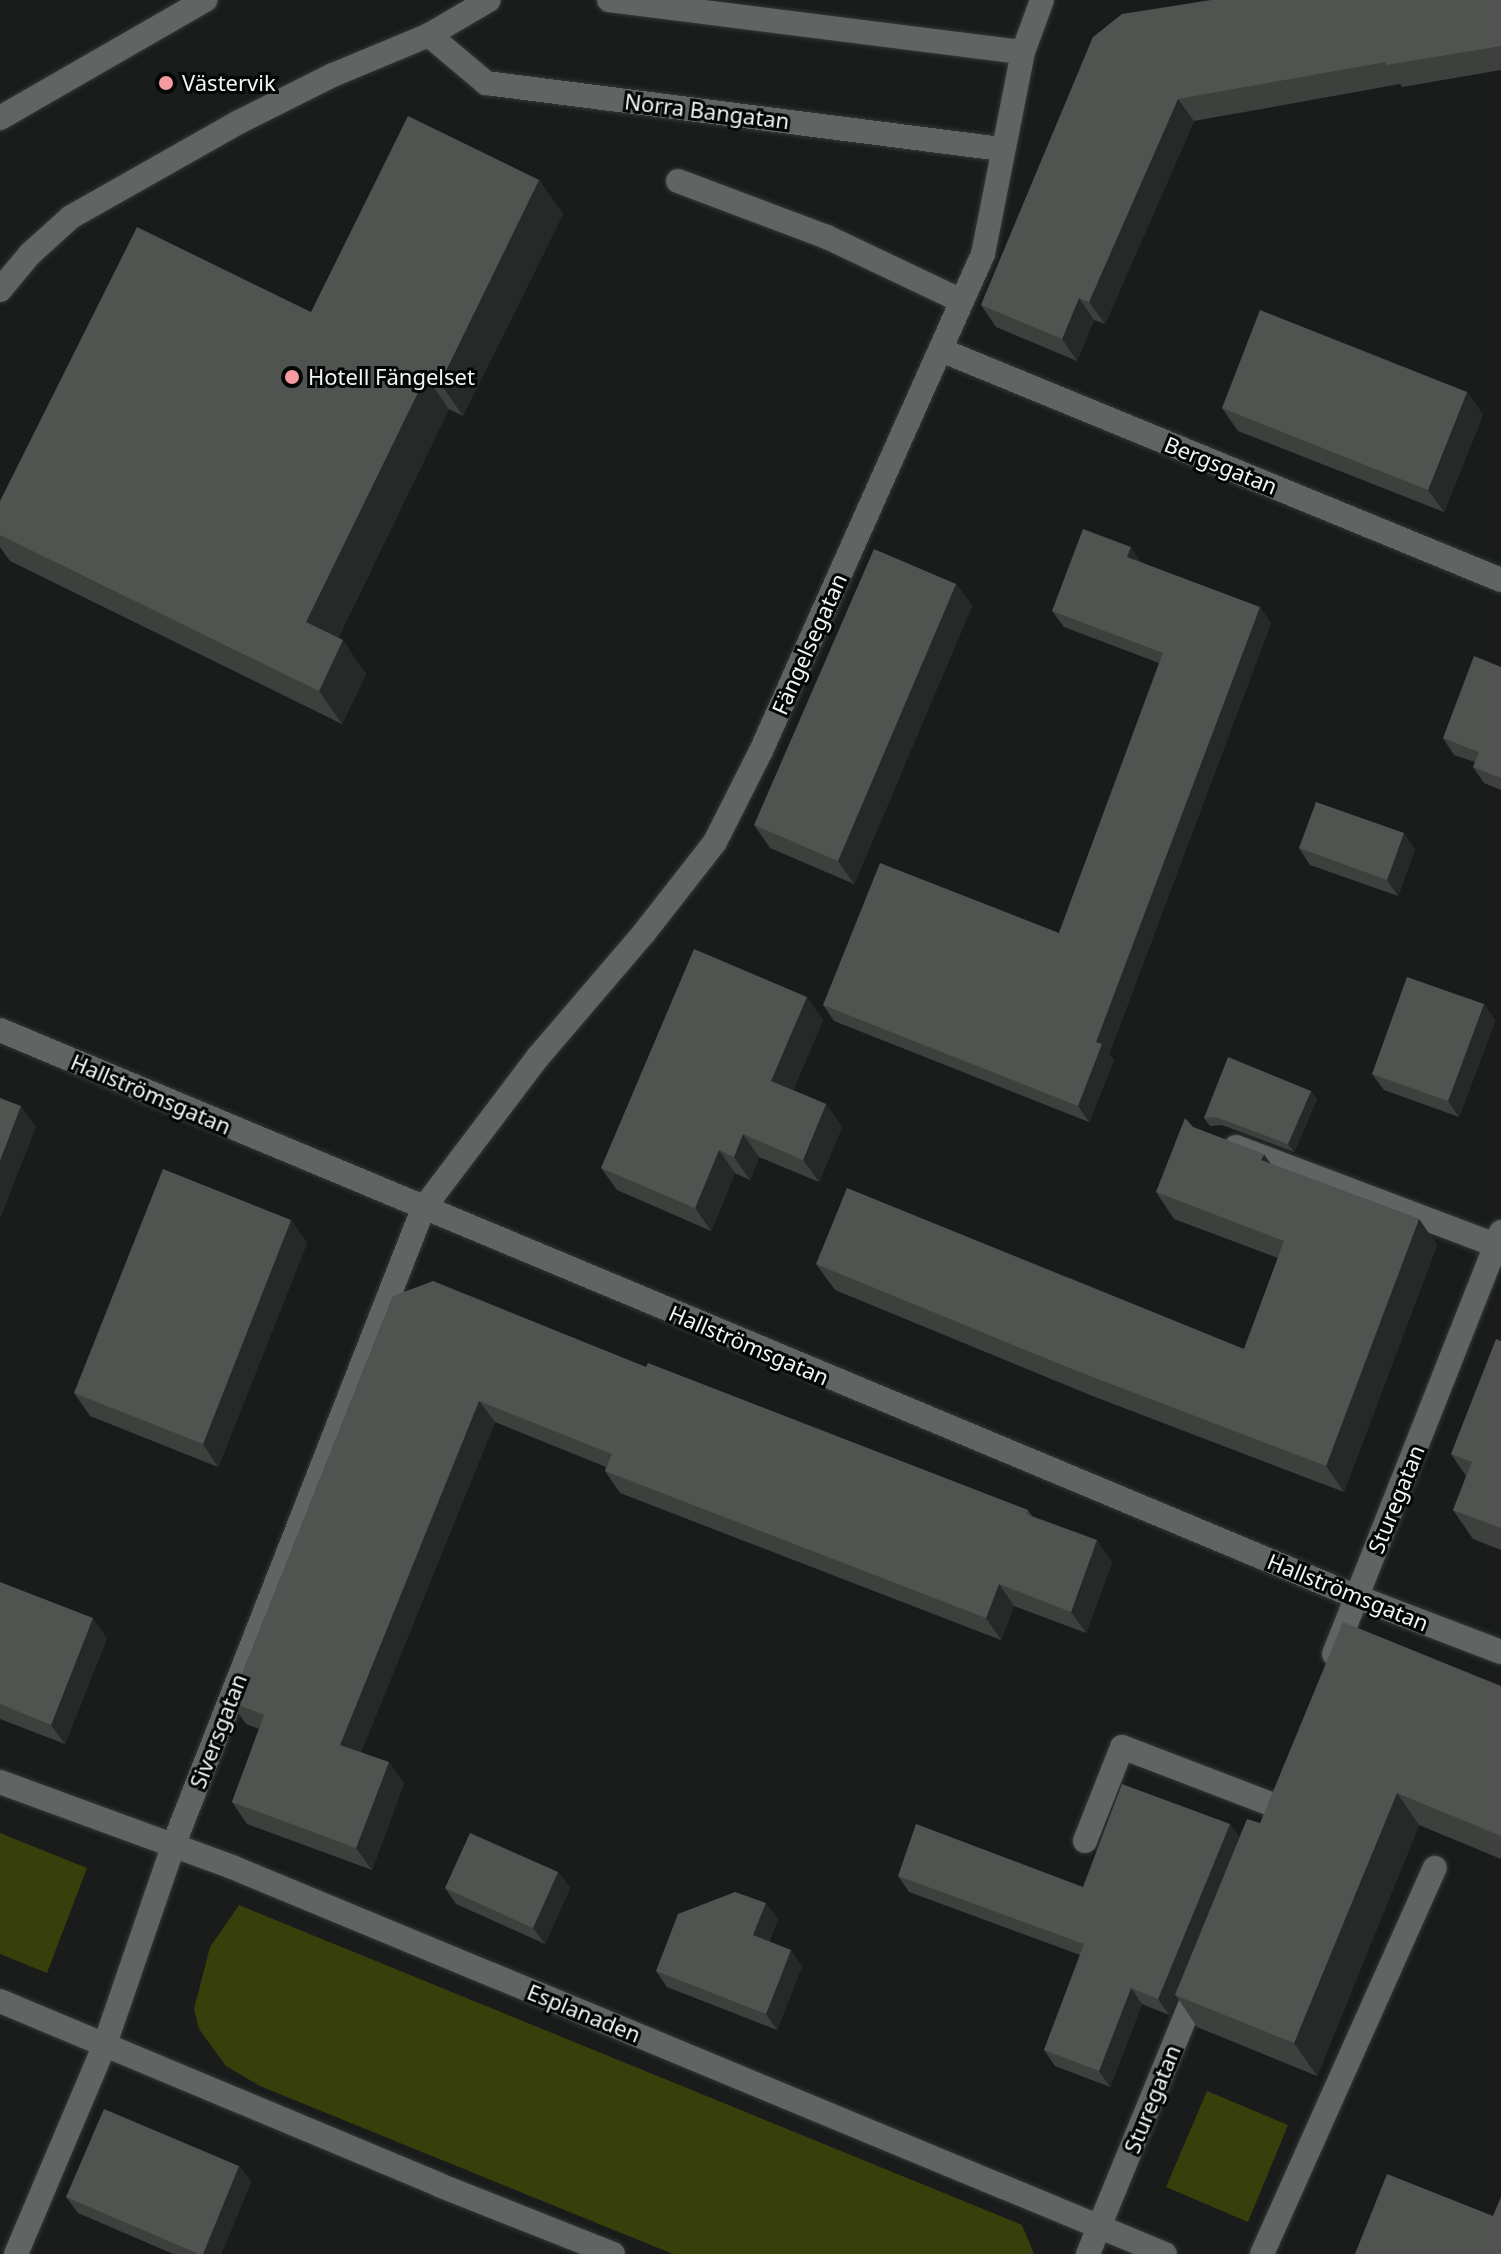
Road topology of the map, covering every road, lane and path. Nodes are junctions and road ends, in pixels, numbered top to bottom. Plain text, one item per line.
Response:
1 (205, 0) edge
2 (489, 0) edge
3 (609, 0) edge
4 (1042, 0) edge
5 (429, 35) junction
6 (1023, 52) junction
7 (0, 118) edge
8 (1001, 149) junction
9 (678, 181) dead end
10 (0, 290) edge
11 (962, 301) junction
12 (941, 350) junction
13 (1501, 580) edge
14 (0, 1030) edge
15 (1217, 1139) edge
16 (423, 1209) junction
17 (1498, 1239) edge
18 (1357, 1597) junction
19 (1501, 1652) edge
20 (1323, 1681) edge
21 (1284, 1778) edge
22 (0, 1782) edge
23 (1085, 1841) dead end
24 (173, 1846) junction
25 (1435, 1868) edge
26 (1207, 1965) edge
27 (0, 2001) edge
28 (105, 2044) junction
29 (1100, 2227) junction
30 (16, 2254) edge
31 (613, 2254) edge
32 (1088, 2254) edge
33 (1165, 2254) edge
34 (1262, 2254) edge

1 - 7 street
2 - 5 street
3 - 6 street
4 - 6 street, Fängelsegatan
5 - 8 street, Norra Bangatan
5 - 10 street
6 - 8 street, Fängelsegatan
8 - 11 street, Fängelsegatan
9 - 11 street
11 - 12 street, Fängelsegatan
12 - 13 street, Bergsgatan
12 - 16 street, Fängelsegatan
14 - 16 street, Hallströmsgatan
15 - 17 street
16 - 18 street, Hallströmsgatan
16 - 24 street, Siversgatan
17 - 18 street, Sturegatan
18 - 19 street, Hallströmsgatan
18 - 20 street, Sturegatan
21 - 23 street
22 - 24 street, Esplanaden
24 - 28 street, Siversgatan
24 - 29 street, Esplanaden
25 - 34 street
26 - 29 street, Sturegatan
27 - 28 street
28 - 30 street, Siversgatan
28 - 31 street
29 - 32 street, Sturegatan
29 - 33 street, Esplanaden

